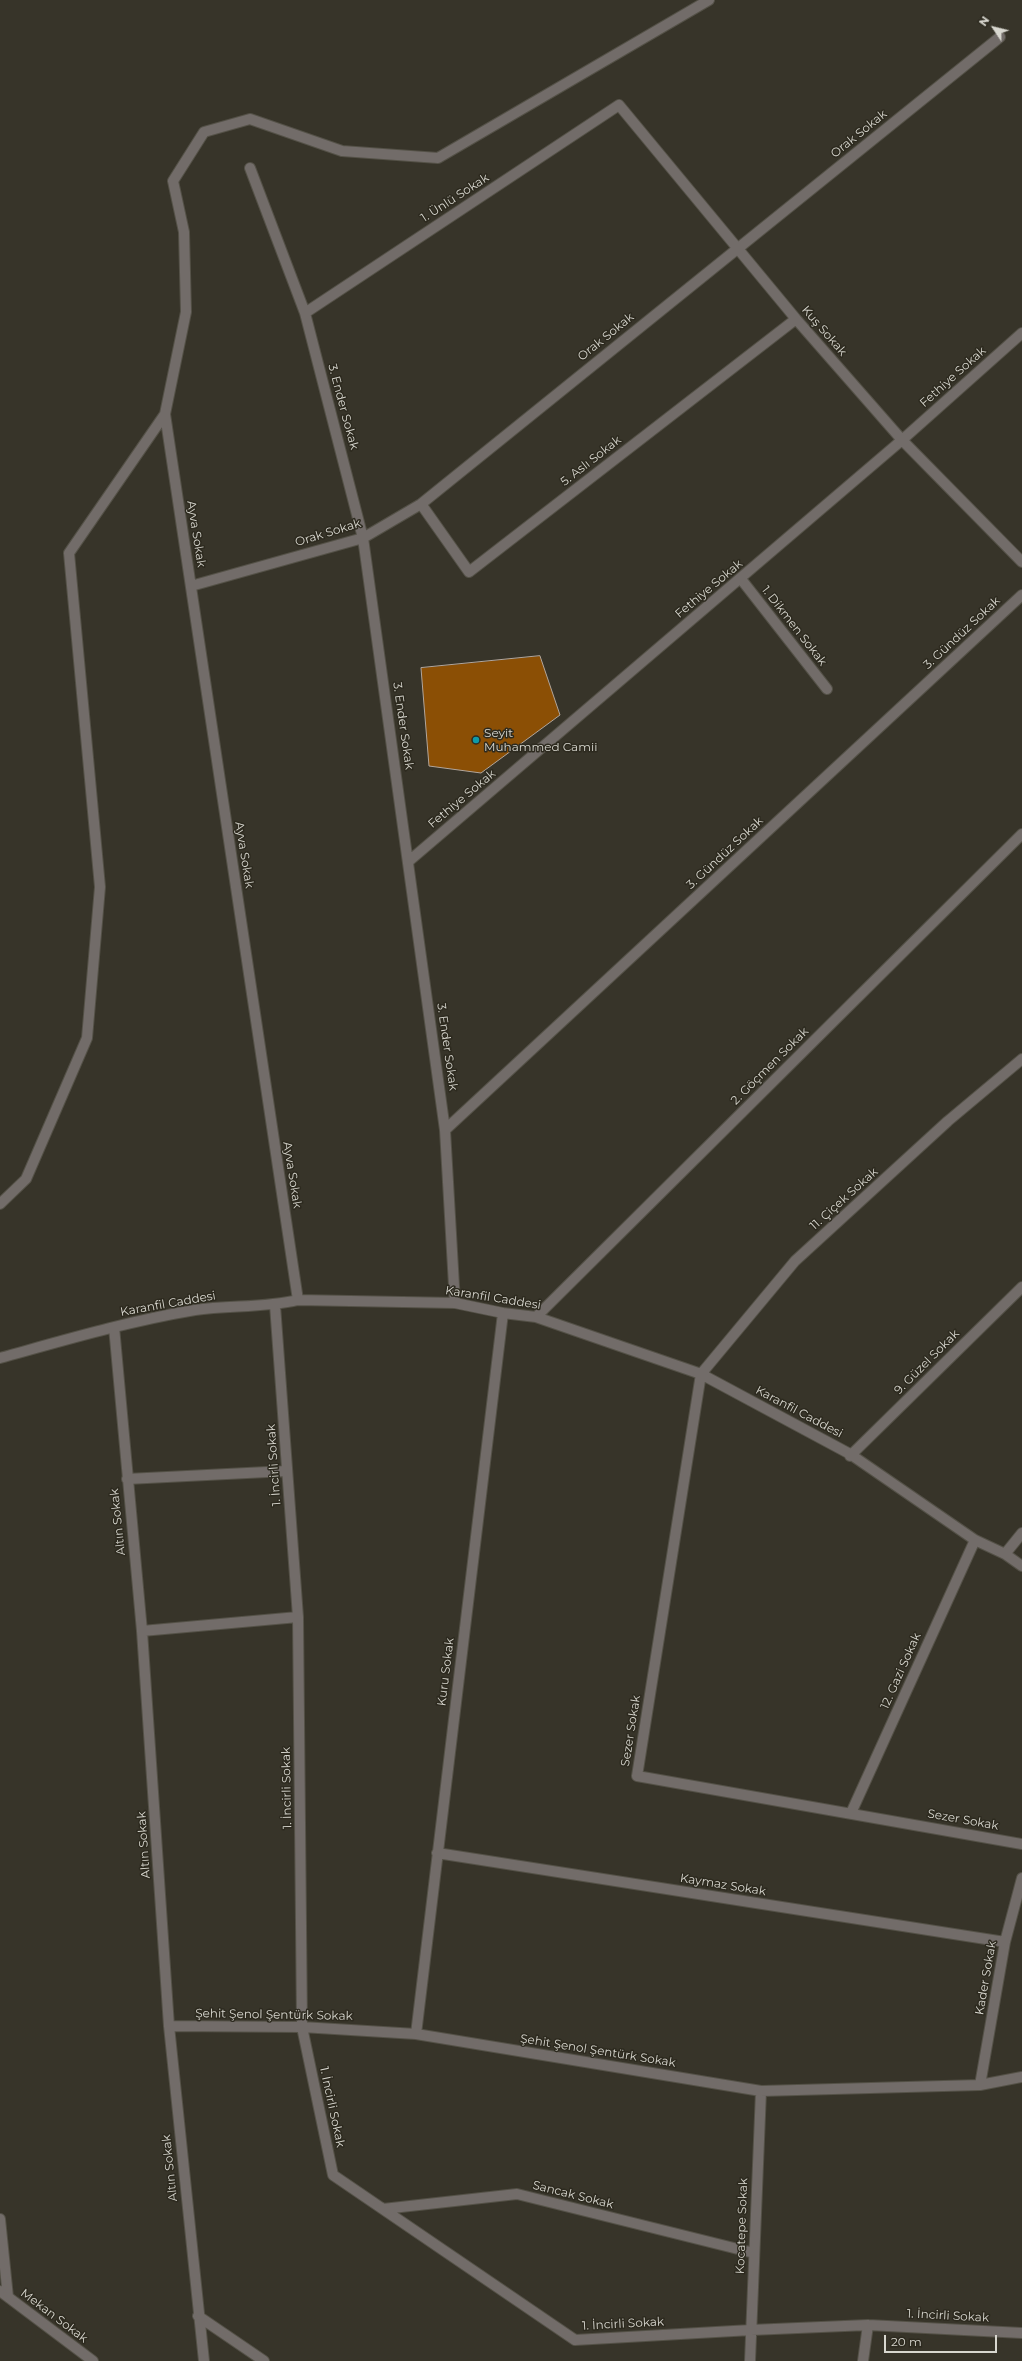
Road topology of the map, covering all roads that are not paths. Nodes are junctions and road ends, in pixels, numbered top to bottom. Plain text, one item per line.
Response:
1 (709, 0) edge
2 (1000, 37) dead end
3 (619, 105) joint
4 (250, 168) dead end
5 (737, 248) junction
6 (305, 313) junction
7 (796, 319) junction
8 (1022, 333) edge
9 (165, 414) junction
10 (902, 440) junction
11 (421, 504) junction
12 (363, 538) junction
13 (1022, 562) edge
14 (741, 579) junction
15 (191, 586) junction
16 (1022, 595) edge
17 (827, 689) dead end
18 (1022, 834) edge
19 (409, 861) junction
20 (1022, 1059) edge
21 (445, 1130) junction
22 (0, 1204) edge
23 (1022, 1286) edge
24 (298, 1300) junction
25 (454, 1303) junction
26 (275, 1305) junction
27 (503, 1313) junction
28 (536, 1317) junction
29 (114, 1327) junction
30 (0, 1358) edge
31 (701, 1374) junction
32 (850, 1456) junction
33 (287, 1471) junction
34 (127, 1479) junction
35 (1022, 1533) edge
36 (975, 1540) junction
37 (1005, 1554) junction
38 (1022, 1566) edge
39 (298, 1617) junction
40 (142, 1631) junction
41 (851, 1813) junction
42 (1022, 1844) edge
43 (437, 1853) junction
44 (1022, 1878) edge
45 (1005, 1942) junction
46 (169, 2026) junction
47 (302, 2027) junction
48 (416, 2034) junction
49 (1022, 2076) edge
50 (980, 2084) junction
51 (761, 2091) junction
52 (383, 2209) junction
53 (0, 2219) edge
54 (754, 2253) junction
55 (4, 2294) edge
56 (198, 2316) junction
57 (868, 2325) junction
58 (751, 2330) junction
59 (1022, 2333) edge
60 (93, 2361) edge
61 (204, 2361) edge
62 (264, 2361) edge
63 (750, 2361) edge
64 (863, 2361) edge

1 - 9 street
2 - 5 street, Orak Sokak
3 - 5 street, Kuş Sokak
3 - 6 street, 1. Ünlü Sokak
4 - 6 street, 3. Ender Sokak
5 - 7 street, Kuş Sokak
5 - 11 street, Orak Sokak
6 - 12 street, 3. Ender Sokak
7 - 10 street, Kuş Sokak
7 - 11 street, 5. Aslı Sokak
8 - 10 street, Fethiye Sokak
9 - 15 street, Ayva Sokak
9 - 22 street
10 - 13 street, Kuş Sokak
10 - 14 street, Fethiye Sokak
11 - 12 street, Orak Sokak
12 - 15 street, Orak Sokak
12 - 19 street, 3. Ender Sokak
14 - 17 street, 1. Dikmen Sokak
14 - 19 street, Fethiye Sokak
15 - 24 street, Ayva Sokak
16 - 21 street, 3. Gündüz Sokak
18 - 28 street, 2. Göçmen Sokak
19 - 21 street, 3. Ender Sokak
20 - 31 street, 11. Çiçek Sokak
21 - 25 street, 3. Ender Sokak
23 - 32 street, 9. Güzel Sokak
24 - 25 street, Karanfil Caddesi
24 - 26 street, Karanfil Caddesi
25 - 27 street, Karanfil Caddesi
26 - 29 street, Karanfil Caddesi
26 - 33 street, 1. İncirli Sokak
27 - 28 street, Karanfil Caddesi
27 - 43 street, Kuru Sokak
28 - 31 street, Karanfil Caddesi
29 - 30 street, Karanfil Caddesi
29 - 34 street, Altın Sokak
31 - 32 street, Karanfil Caddesi
31 - 41 street, Sezer Sokak
32 - 36 street, Karanfil Caddesi
33 - 34 street
33 - 39 street, 1. İncirli Sokak
34 - 40 street, Altın Sokak
35 - 37 street
36 - 37 street, Karanfil Caddesi
36 - 41 street, 12. Gazi Sokak
37 - 38 street, Karanfil Caddesi
39 - 40 street
39 - 47 street, 1. İncirli Sokak
40 - 46 street, Altın Sokak
41 - 42 street, Sezer Sokak
43 - 45 street, Kaymaz Sokak
43 - 48 street, Kuru Sokak
44 - 45 street, Kader Sokak
45 - 50 street, Kader Sokak
46 - 47 street, Şehit Şenol Şentürk Sokak
46 - 56 street, Altın Sokak
47 - 48 street, Şehit Şenol Şentürk Sokak
47 - 52 street, 1. İncirli Sokak
48 - 51 street, Şehit Şenol Şentürk Sokak
49 - 50 street, Şehit Şenol Şentürk Sokak
50 - 51 street, Şehit Şenol Şentürk Sokak
51 - 54 street, Kocatepe Sokak
52 - 54 street, Sancak Sokak
52 - 58 street, 1. İncirli Sokak
53 - 55 street
54 - 58 street, Kocatepe Sokak
55 - 60 street, Mekan Sokak
56 - 61 street, Altın Sokak
56 - 62 street
57 - 58 street, 1. İncirli Sokak
57 - 59 street, 1. İncirli Sokak
57 - 64 street
58 - 63 street, Kocatepe Sokak

